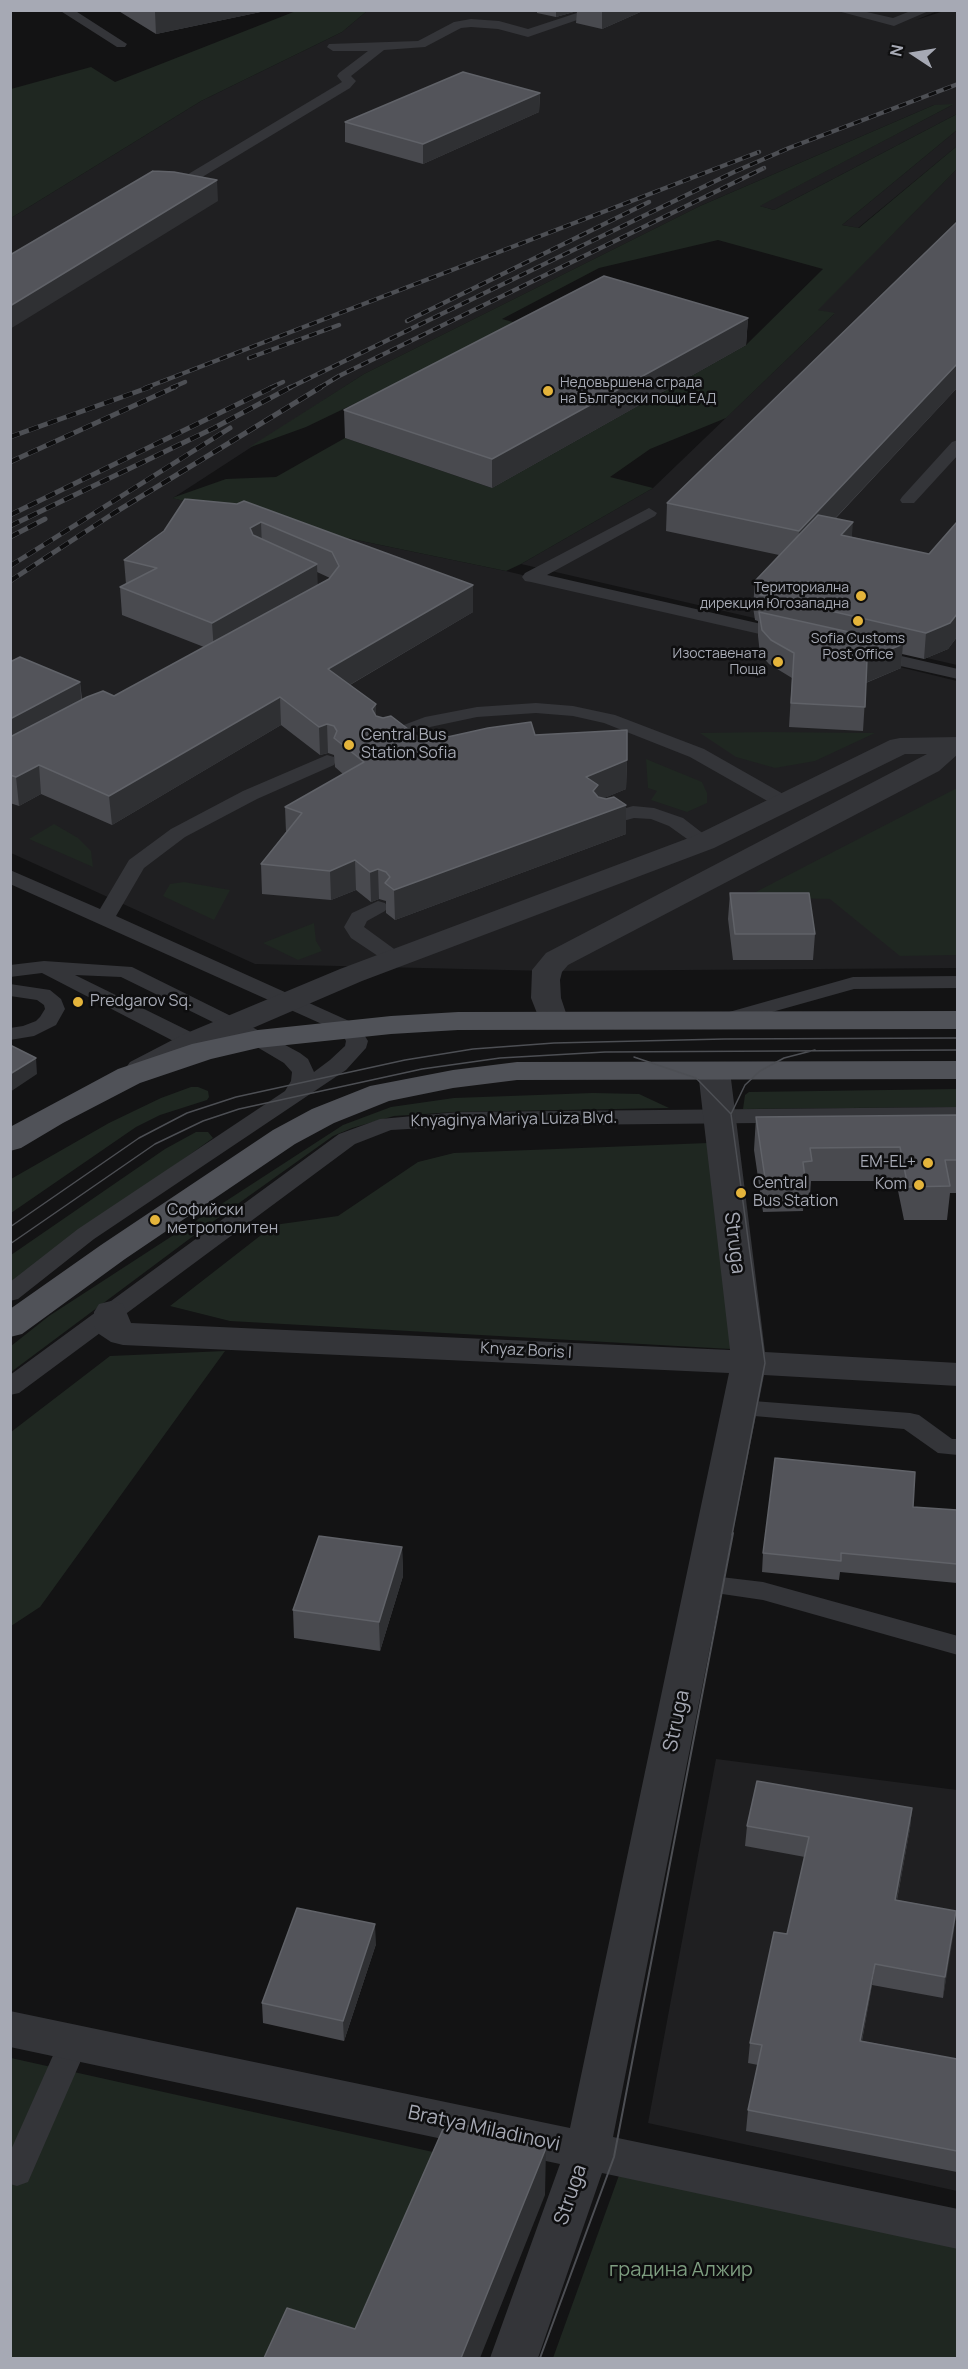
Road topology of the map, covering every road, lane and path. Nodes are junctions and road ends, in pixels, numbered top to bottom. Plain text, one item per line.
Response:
1 (65, 10) edge
2 (600, 10) edge
3 (840, 10) edge
4 (925, 10) edge
5 (121, 44) dead end
6 (333, 47) dead end
7 (381, 47) junction
8 (156, 185) edge
9 (957, 445) edge
10 (908, 500) dead end
11 (649, 513) dead end
12 (808, 640) edge
13 (854, 650) edge
14 (957, 674) edge
15 (384, 739) edge
16 (952, 745) edge
17 (327, 761) dead end
18 (785, 803) junction
19 (605, 820) edge
20 (704, 842) junction
21 (10, 876) edge
22 (378, 907) dead end
23 (105, 918) junction
24 (394, 958) junction
25 (44, 967) junction
26 (10, 971) edge
27 (957, 982) edge
28 (10, 990) edge
29 (288, 1001) junction
30 (554, 1019) junction
31 (721, 1020) junction
32 (957, 1020) edge
33 (351, 1029) junction
34 (245, 1032) junction
35 (10, 1034) edge
36 (192, 1042) junction
37 (957, 1070) edge
38 (714, 1071) junction
39 (129, 1076) junction
40 (294, 1094) junction
41 (957, 1114) edge
42 (719, 1117) junction
43 (10, 1141) edge
44 (10, 1294) edge
45 (111, 1312) junction
46 (10, 1326) edge
47 (749, 1362) junction
48 (957, 1375) edge
49 (10, 1387) edge
50 (740, 1408) junction
51 (957, 1448) edge
52 (704, 1584) junction
53 (957, 1646) edge
54 (10, 2029) edge
55 (74, 2042) junction
56 (600, 2154) junction
57 (17, 2173) dead end
58 (957, 2229) edge
59 (514, 2358) edge

1 - 5 lane
2 - 7 lane
3 - 4 lane
6 - 7 lane
7 - 8 lane
9 - 10 lane
11 - 12 lane
13 - 14 lane
15 - 18 lane
16 - 18 street
16 - 30 street
17 - 23 lane
18 - 20 street
19 - 20 lane
20 - 24 street
21 - 23 lane
22 - 24 lane
23 - 29 lane
24 - 29 street
25 - 26 lane
25 - 34 lane
25 - 36 lane
27 - 31 lane
28 - 35 lane
29 - 33 lane
29 - 34 street
30 - 31 main road
30 - 33 main road
31 - 32 main road
33 - 34 main road
33 - 40 lane
34 - 36 street
34 - 39 main road
34 - 40 lane
36 - 39 street
37 - 38 main road
38 - 42 street, Struga
38 - 46 main road
39 - 43 main road
40 - 44 lane
41 - 42 lane, Knyaginya Mariya Luiza Blvd.
42 - 45 lane, Knyaginya Mariya Luiza Blvd.
42 - 47 street, Struga
45 - 47 street, Knyaz Boris I
45 - 49 lane, Knyaginya Mariya Luiza Blvd.
47 - 48 street, Knyaz Boris I
47 - 50 street, Struga
50 - 51 lane
50 - 52 street, Struga
52 - 53 lane
52 - 56 street, Struga
54 - 55 street, Bratya Miladinovi
55 - 56 street, Bratya Miladinovi
55 - 57 lane
56 - 58 street, Bratya Miladinovi
56 - 59 street, Struga

